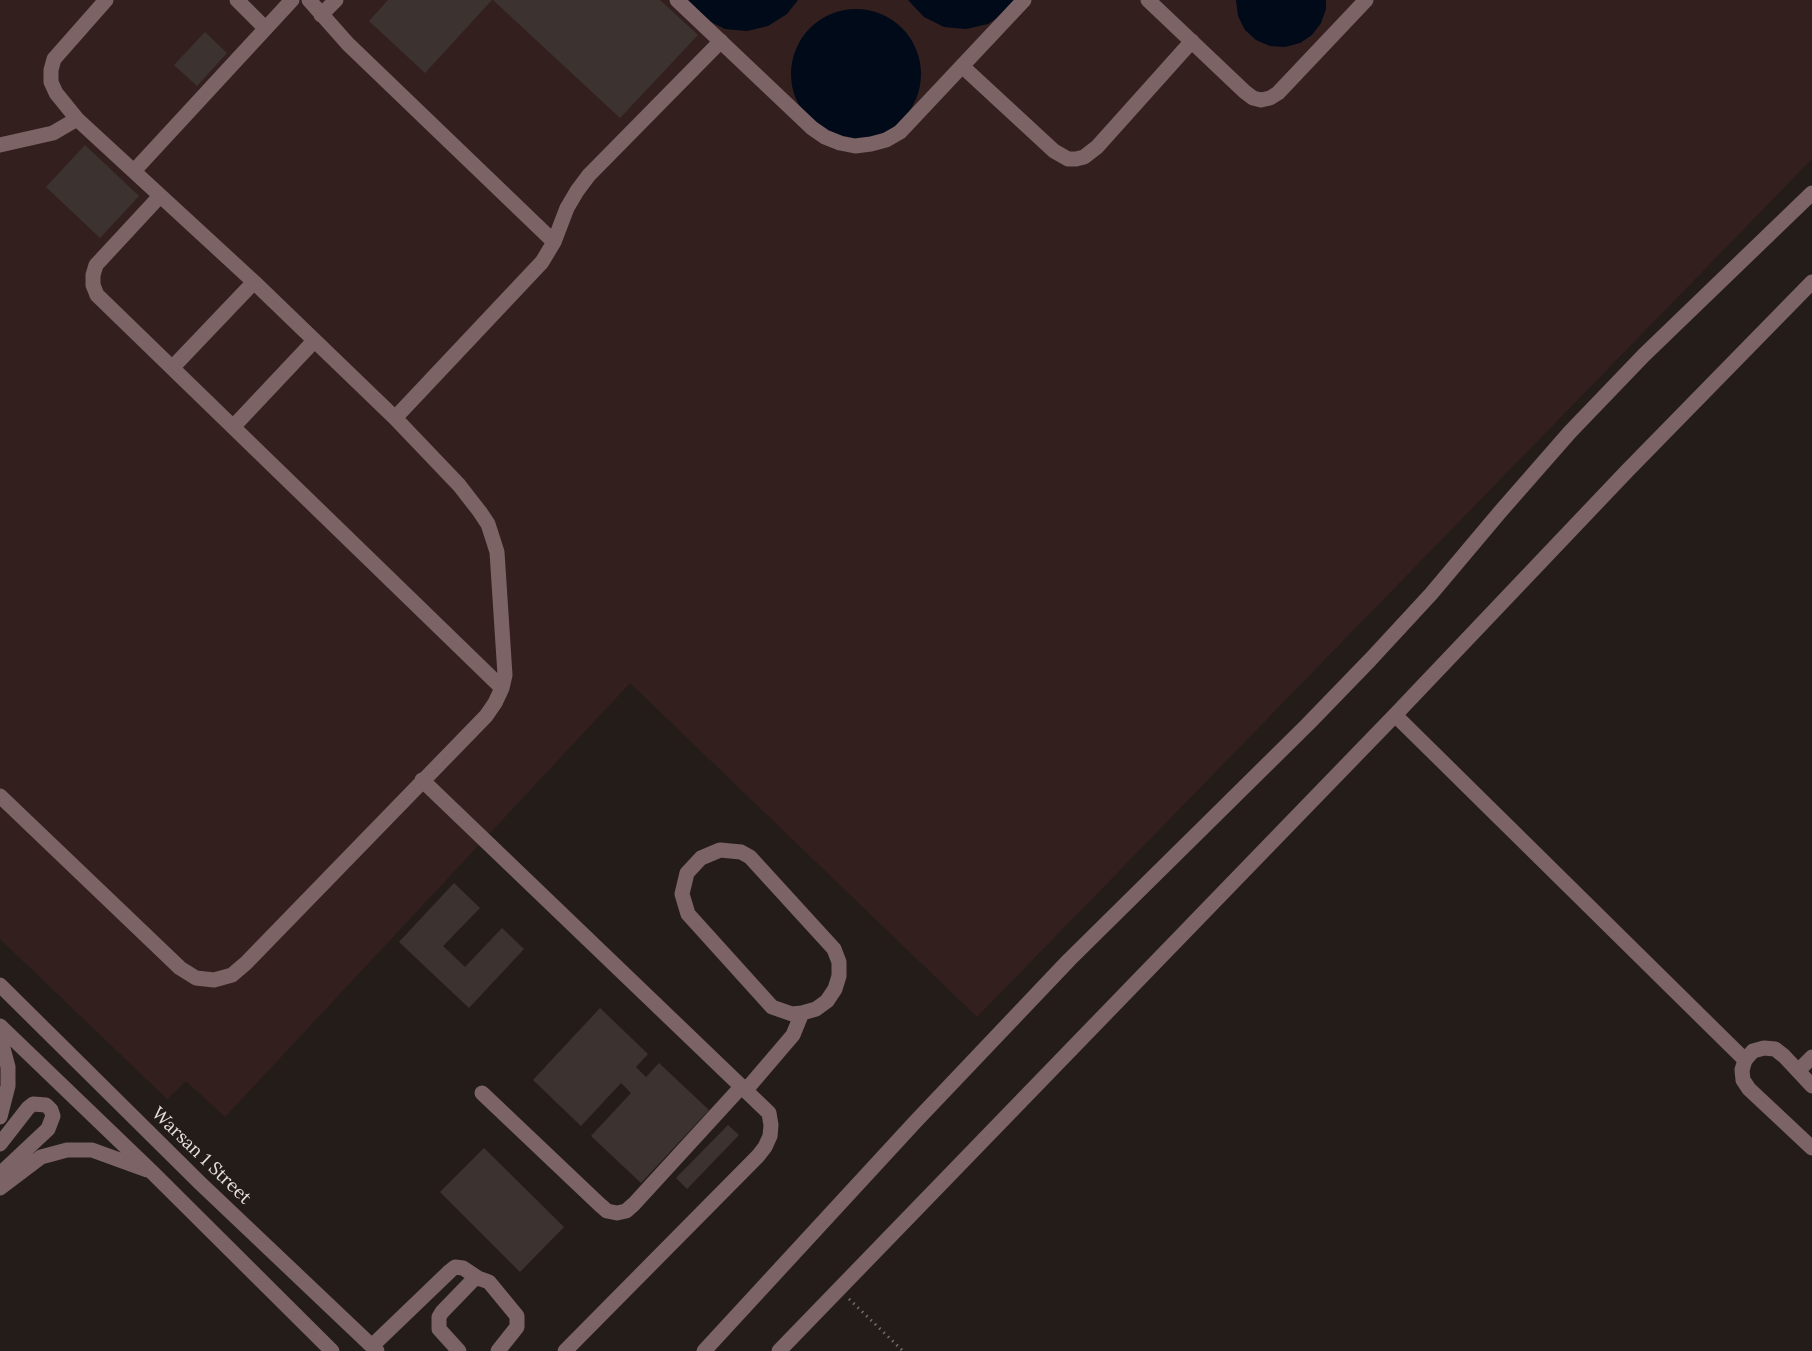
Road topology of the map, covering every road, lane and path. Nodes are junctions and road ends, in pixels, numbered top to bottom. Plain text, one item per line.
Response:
1 (106, 0) edge
2 (237, 0) edge
3 (292, 0) edge
4 (309, 0) edge
5 (336, 0) edge
6 (677, 0) edge
7 (1024, 0) edge
8 (1148, 0) edge
9 (1366, 0) edge
10 (321, 15) junction
11 (265, 28) junction
12 (721, 41) junction
13 (1192, 41) junction
14 (962, 66) junction
15 (77, 119) junction
16 (0, 145) edge
17 (134, 171) junction
18 (1812, 194) edge
19 (160, 196) junction
20 (554, 242) junction
21 (254, 282) junction
22 (1812, 282) edge
23 (314, 341) junction
24 (172, 368) junction
25 (395, 418) junction
26 (233, 427) junction
27 (502, 688) junction
28 (1395, 715) junction
29 (422, 780) junction
30 (0, 796) edge
31 (0, 985) edge
32 (802, 1013) junction
33 (0, 1026) edge
34 (0, 1037) edge
35 (1812, 1057) edge
36 (1745, 1060) junction
37 (1798, 1071) junction
38 (1812, 1086) edge
39 (744, 1088) junction
40 (482, 1093) dead end
41 (0, 1117) edge
42 (0, 1144) edge
43 (1812, 1148) edge
44 (153, 1173) junction
45 (0, 1174) edge
46 (0, 1188) edge
47 (478, 1278) junction
48 (839, 1289) junction
49 (375, 1348) edge
50 (332, 1351) edge
51 (459, 1351) edge
52 (498, 1351) edge
53 (565, 1351) edge
54 (704, 1351) edge
55 (779, 1351) edge
56 (903, 1351) edge

1 - 15 street
2 - 11 street
3 - 11 street
4 - 10 street
5 - 10 street
6 - 12 street
7 - 14 street
8 - 13 street
9 - 13 street
10 - 20 street
11 - 17 street
12 - 14 street
12 - 20 street
13 - 14 street
15 - 16 street
15 - 17 street
17 - 19 street
18 - 54 street
19 - 21 street
19 - 24 street
20 - 25 street
21 - 23 street
21 - 24 street
22 - 28 street
23 - 25 street
23 - 26 street
24 - 26 street
25 - 27 street
26 - 27 street
27 - 29 street
28 - 36 street
28 - 48 street
29 - 30 street
29 - 39 street
31 - 49 street, Warsan 1 Street
32 - 32 street
32 - 39 street
33 - 44 street
34 - 41 street
35 - 37 street
36 - 37 street
36 - 43 street
37 - 38 street
39 - 40 street
39 - 53 street
42 - 45 street
44 - 46 street
44 - 50 street
47 - 49 street
47 - 51 street
47 - 52 street
48 - 55 street
48 - 56 path

